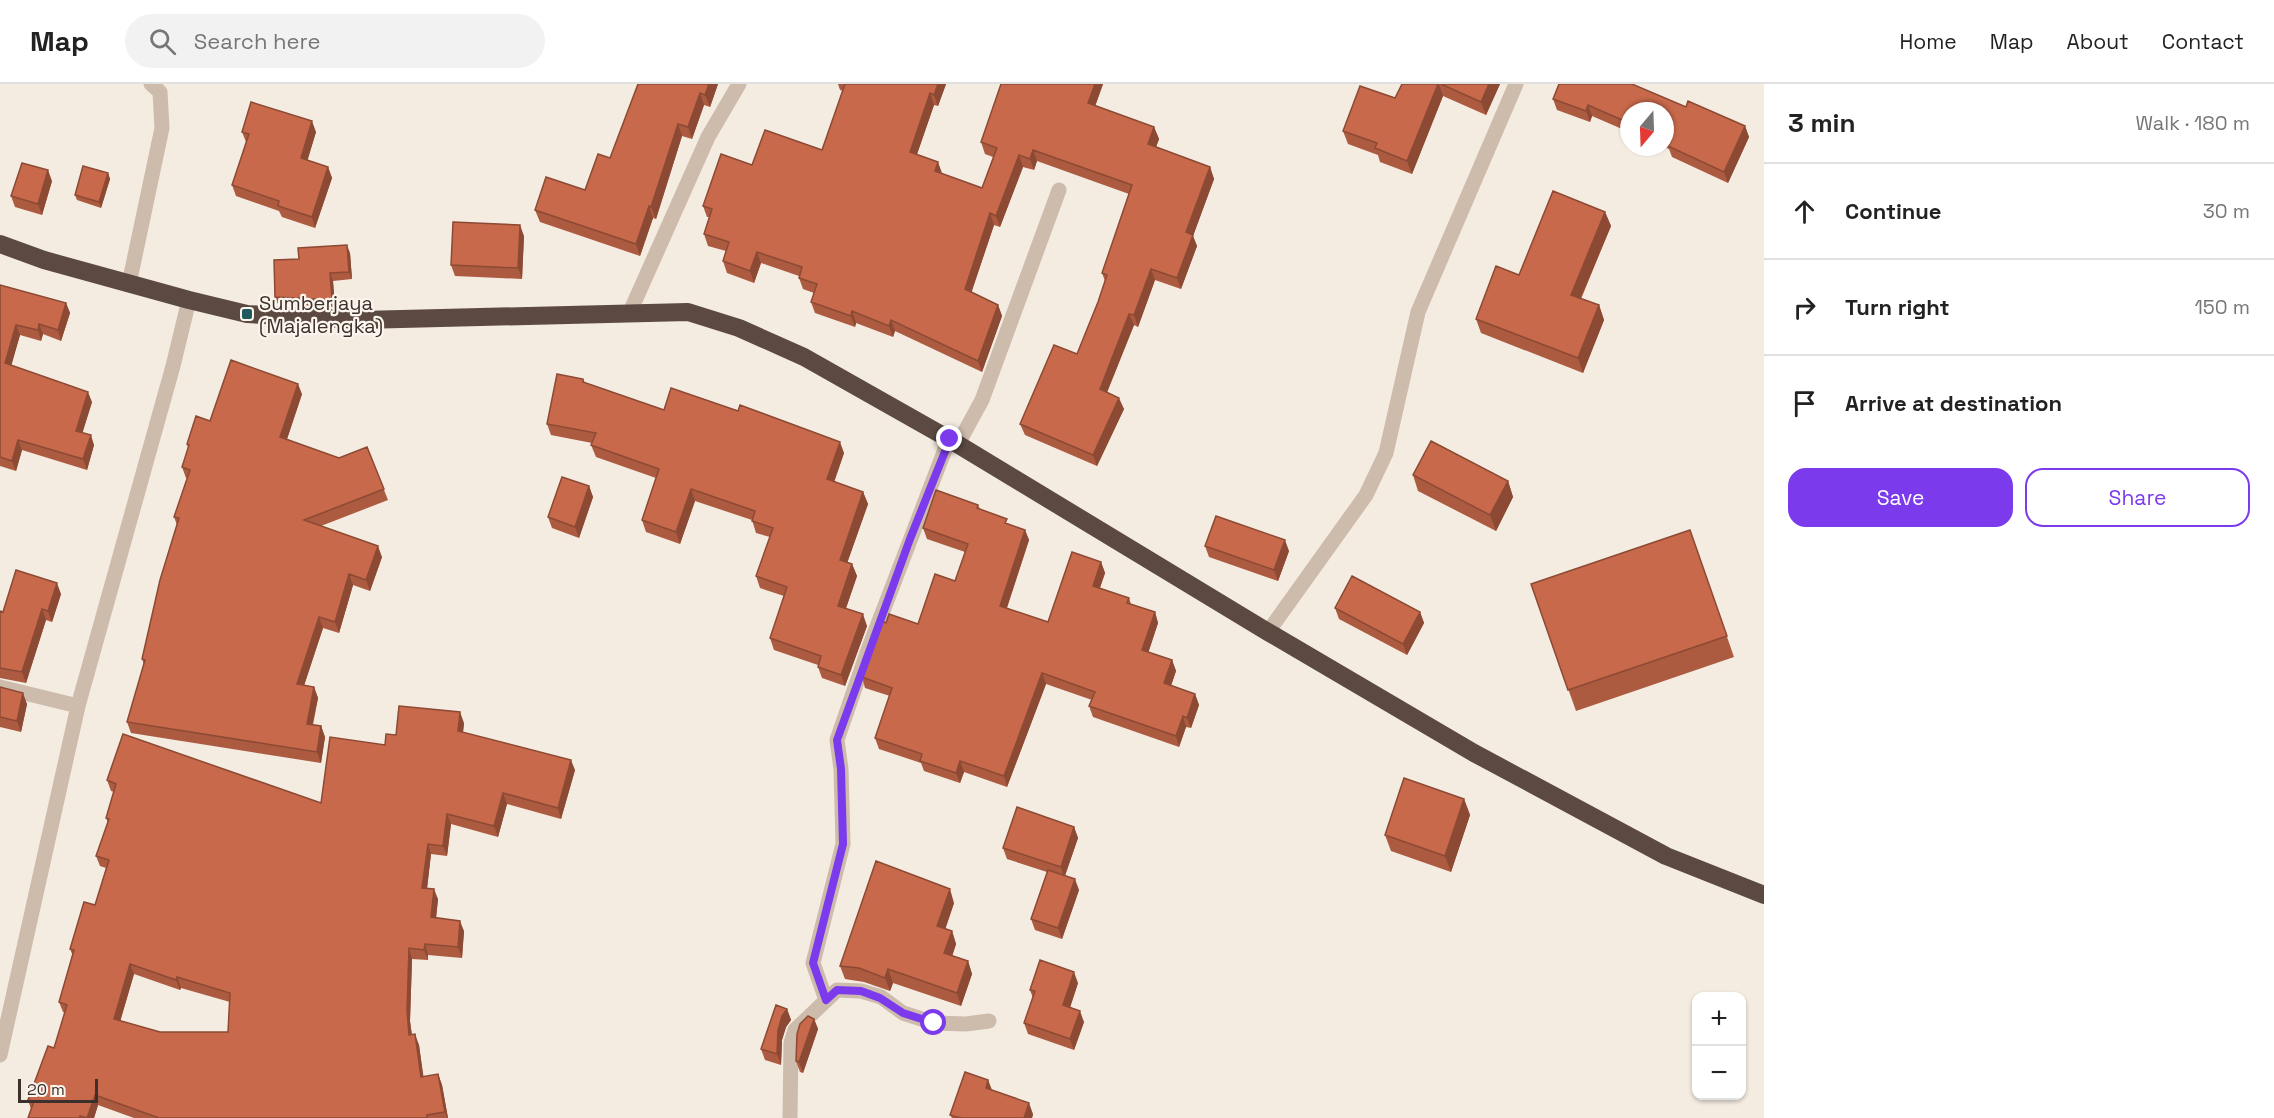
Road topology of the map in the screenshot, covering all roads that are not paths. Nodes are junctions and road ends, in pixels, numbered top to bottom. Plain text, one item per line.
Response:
1 (739, 84) edge
2 (1516, 84) edge
3 (159, 87) edge
4 (1059, 190) dead end
5 (0, 244) edge
6 (129, 284) junction
7 (189, 300) junction
8 (630, 312) junction
9 (954, 441) junction
10 (1268, 632) junction
11 (0, 687) edge
12 (78, 706) junction
13 (1764, 895) edge
14 (7, 999) edge
15 (826, 1000) junction
16 (989, 1021) dead end
17 (0, 1055) edge
18 (790, 1118) edge

1 - 8 street
2 - 10 street
3 - 6 street
4 - 9 street
5 - 6 highway
6 - 7 highway
7 - 8 highway
7 - 12 street
8 - 9 highway
9 - 10 highway
9 - 15 street
10 - 13 highway
11 - 12 street
12 - 14 street
14 - 17 street
15 - 16 street
15 - 18 street

